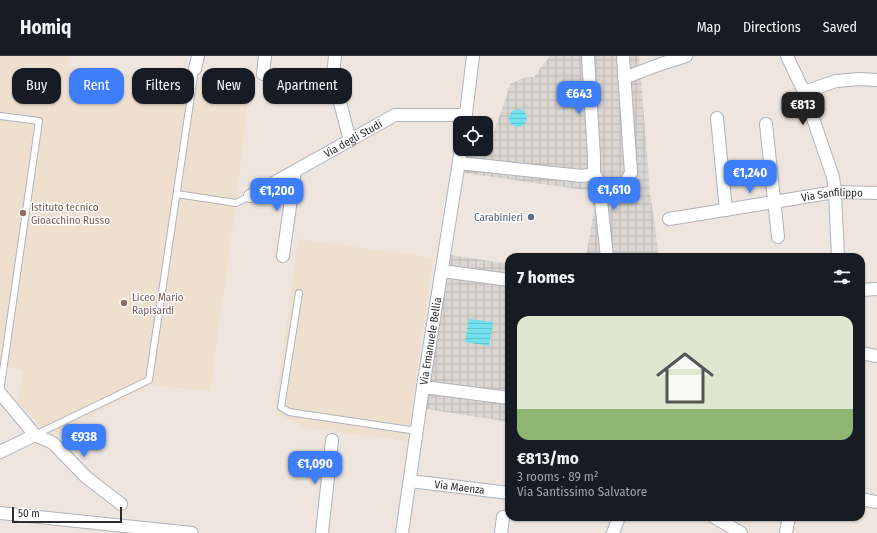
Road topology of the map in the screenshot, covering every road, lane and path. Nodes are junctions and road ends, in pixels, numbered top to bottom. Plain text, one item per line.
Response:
1 (198, 56) edge
2 (265, 56) edge
3 (335, 56) edge
4 (473, 56) edge
5 (588, 56) edge
6 (623, 56) edge
7 (686, 56) edge
8 (787, 56) edge
9 (660, 60) edge
10 (264, 68) edge
11 (196, 69) joint
12 (624, 78) junction
13 (877, 80) edge
14 (804, 92) junction
15 (0, 116) edge
16 (465, 116) edge
17 (453, 118) edge
18 (717, 118) dead end
19 (766, 124) dead end
20 (350, 141) junction
21 (460, 156) edge
22 (459, 163) junction
23 (295, 171) junction
24 (596, 178) junction
25 (835, 192) junction
26 (877, 193) edge
27 (177, 194) junction
28 (250, 196) joint
29 (774, 202) junction
30 (726, 210) junction
31 (669, 219) dead end
32 (778, 237) dead end
33 (606, 253) edge
34 (838, 253) edge
35 (284, 256) dead end
36 (442, 271) junction
37 (505, 279) edge
38 (877, 289) edge
39 (865, 290) edge
40 (299, 293) dead end
41 (865, 354) edge
42 (877, 356) edge
43 (423, 387) junction
44 (0, 393) edge
45 (505, 397) edge
46 (417, 431) junction
47 (35, 435) junction
48 (332, 440) dead end
49 (0, 452) edge
50 (410, 481) junction
51 (505, 493) edge
52 (865, 500) edge
53 (877, 502) edge
54 (121, 504) dead end
55 (0, 513) edge
56 (503, 517) dead end
57 (618, 521) edge
58 (721, 521) edge
59 (789, 521) edge
60 (192, 533) edge
61 (322, 533) edge
62 (402, 533) edge
63 (501, 533) edge
64 (613, 533) edge
65 (741, 533) edge
66 (786, 533) edge

1 - 11 street
2 - 10 street
3 - 20 street
4 - 16 street
5 - 24 street
6 - 12 street
7 - 9 street
8 - 14 street
9 - 12 street
11 - 27 lane
12 - 24 street
13 - 14 street
14 - 25 street
15 - 44 lane
17 - 20 street, Via degli Studi
18 - 30 street
19 - 29 street
20 - 23 street, Via degli Studi
21 - 22 street, Via Emanuele Bellia
22 - 24 street
22 - 36 street, Via Emanuele Bellia
23 - 28 street, Via degli Studi
23 - 35 street
24 - 33 street
25 - 26 street, Via Sanfilippo
25 - 29 street, Via Sanfilippo
25 - 34 street
27 - 28 lane
27 - 47 lane
29 - 30 street, Via Sanfilippo
29 - 32 street
30 - 31 street, Via Sanfilippo
36 - 37 street
36 - 43 street, Via Emanuele Bellia
38 - 39 street
40 - 46 lane
41 - 42 street
43 - 45 street
43 - 46 street, Via Emanuele Bellia
44 - 47 street
46 - 50 street, Via Emanuele Bellia
47 - 49 street
47 - 54 street
48 - 61 street
50 - 51 street, Via Maenza
50 - 62 street, Via Emanuele Bellia
52 - 53 street
55 - 60 street
56 - 63 street
57 - 64 street
58 - 65 street
59 - 66 street

